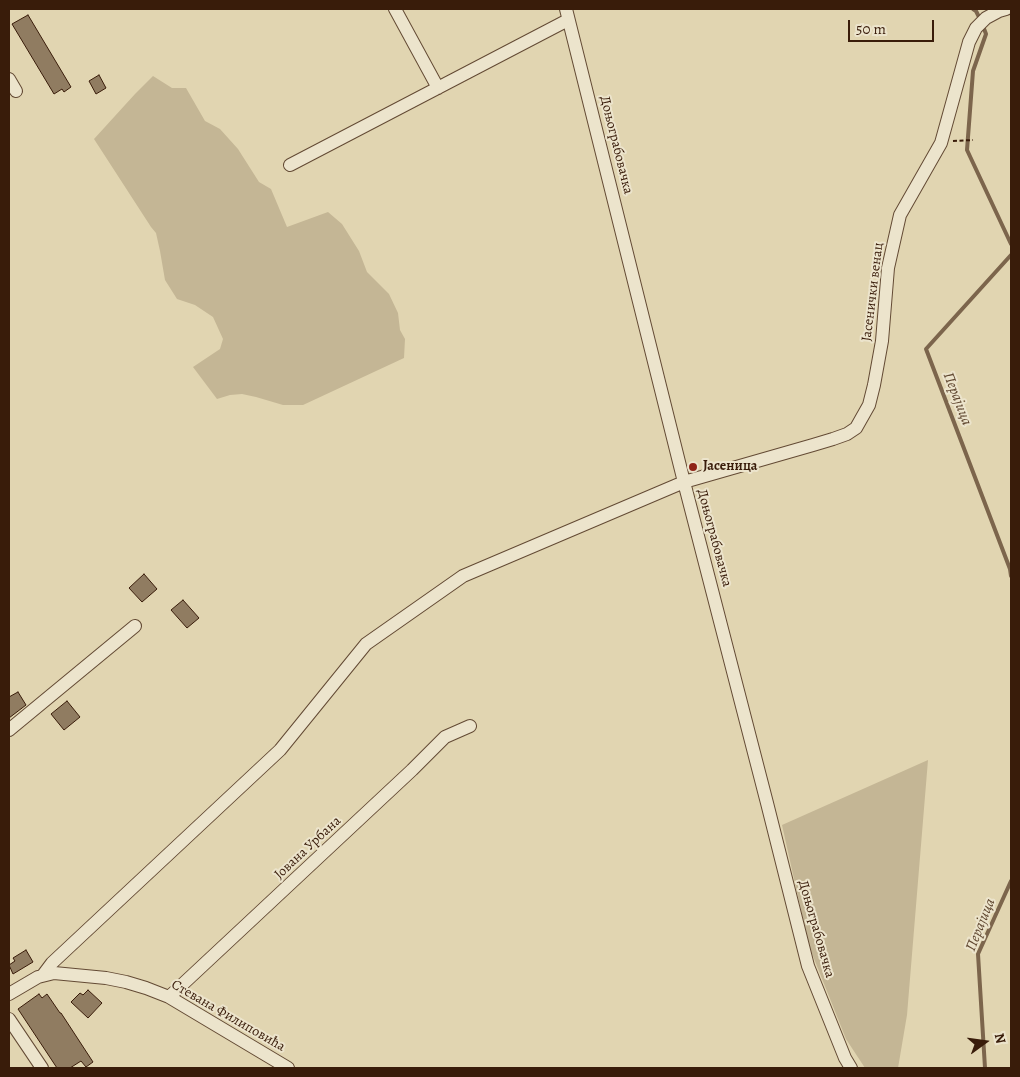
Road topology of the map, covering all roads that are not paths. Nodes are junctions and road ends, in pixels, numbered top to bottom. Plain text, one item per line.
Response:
1 (395, 9) edge
2 (1002, 10) edge
3 (567, 14) edge
4 (9, 79) edge
5 (438, 88) junction
6 (16, 91) dead end
7 (290, 165) dead end
8 (684, 482) junction
9 (135, 626) dead end
10 (470, 726) dead end
11 (9, 730) edge
12 (43, 975) junction
13 (9, 994) edge
14 (169, 997) junction
15 (9, 1019) edge
16 (42, 1068) edge
17 (288, 1068) edge
18 (852, 1068) edge

1 - 5 street
2 - 8 street, Јасенички венац
3 - 5 street
3 - 8 street, Доњограбовачка
4 - 6 street
5 - 7 street
8 - 12 street, Јасенички венац
8 - 18 street, Доњограбовачка
9 - 11 street
10 - 14 street, Јована Урбана
12 - 13 street, Стевана Филиповића
12 - 14 street, Стевана Филиповића
14 - 17 street, Стевана Филиповића
15 - 16 street

